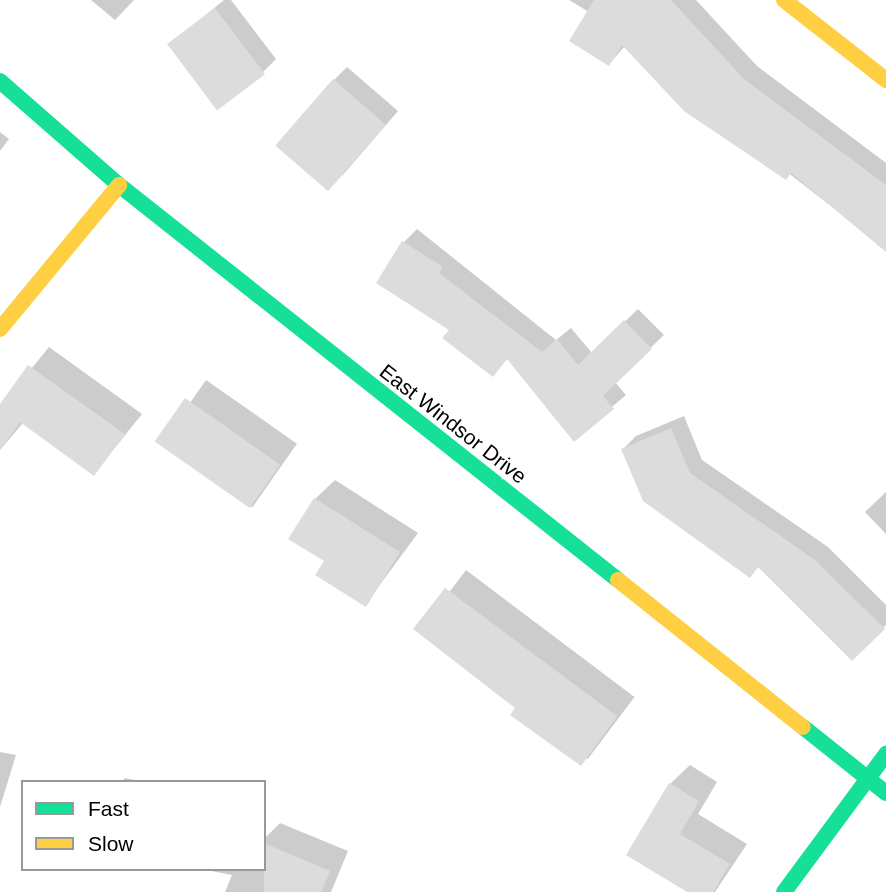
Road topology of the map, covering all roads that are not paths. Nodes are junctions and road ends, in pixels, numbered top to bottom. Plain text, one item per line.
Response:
1 (784, 0) edge
2 (886, 80) edge
3 (0, 81) edge
4 (118, 186) junction
5 (0, 329) edge
6 (886, 754) edge
7 (867, 779) junction
8 (886, 793) edge
9 (783, 892) edge

1 - 2 street
3 - 4 street, East Windsor Drive
4 - 5 street
4 - 7 street, East Windsor Drive
6 - 7 street
7 - 8 street, East Windsor Drive
7 - 9 street

